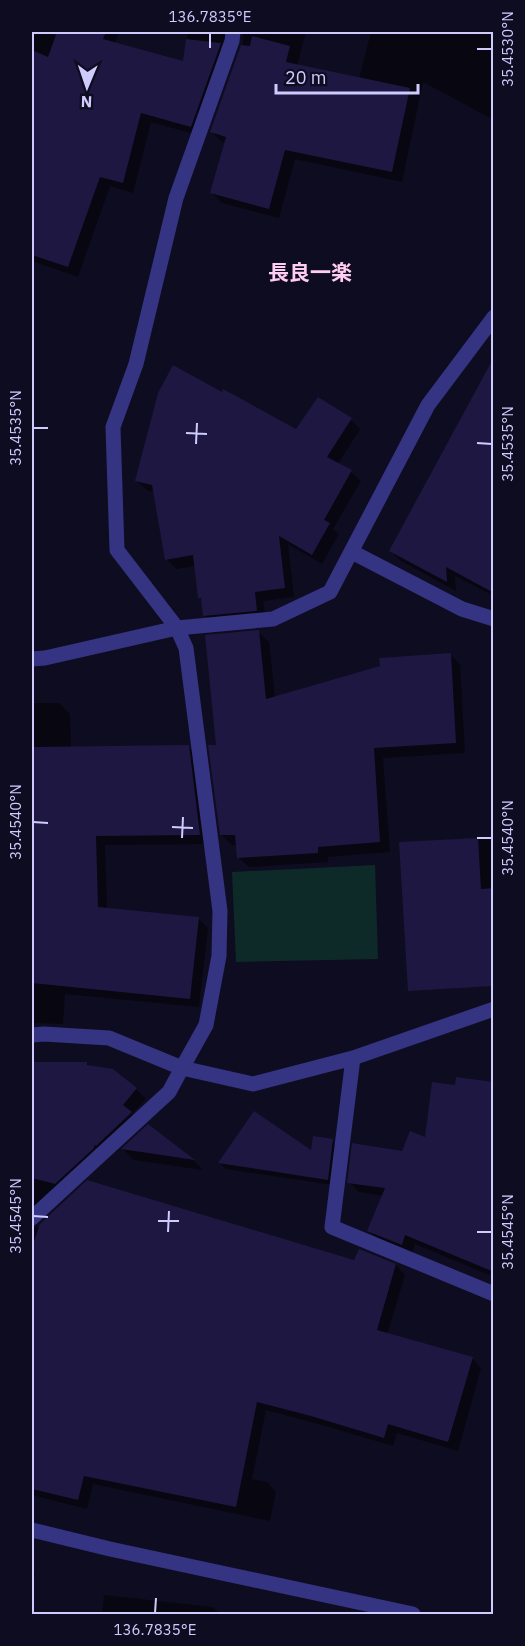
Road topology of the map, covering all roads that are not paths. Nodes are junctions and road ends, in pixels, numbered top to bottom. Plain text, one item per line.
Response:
1 (233, 32) edge
2 (494, 317) edge
3 (352, 552) junction
4 (494, 619) edge
5 (177, 628) junction
6 (32, 659) edge
7 (494, 1009) edge
8 (32, 1035) edge
9 (353, 1058) junction
10 (182, 1068) junction
11 (32, 1218) edge
12 (494, 1294) edge
13 (32, 1530) edge
14 (413, 1614) edge

1 - 5 street
2 - 3 street
3 - 4 street
3 - 5 street
5 - 6 street
5 - 10 street
7 - 9 street
8 - 10 street
9 - 10 street
9 - 12 street
10 - 11 street
13 - 14 street

